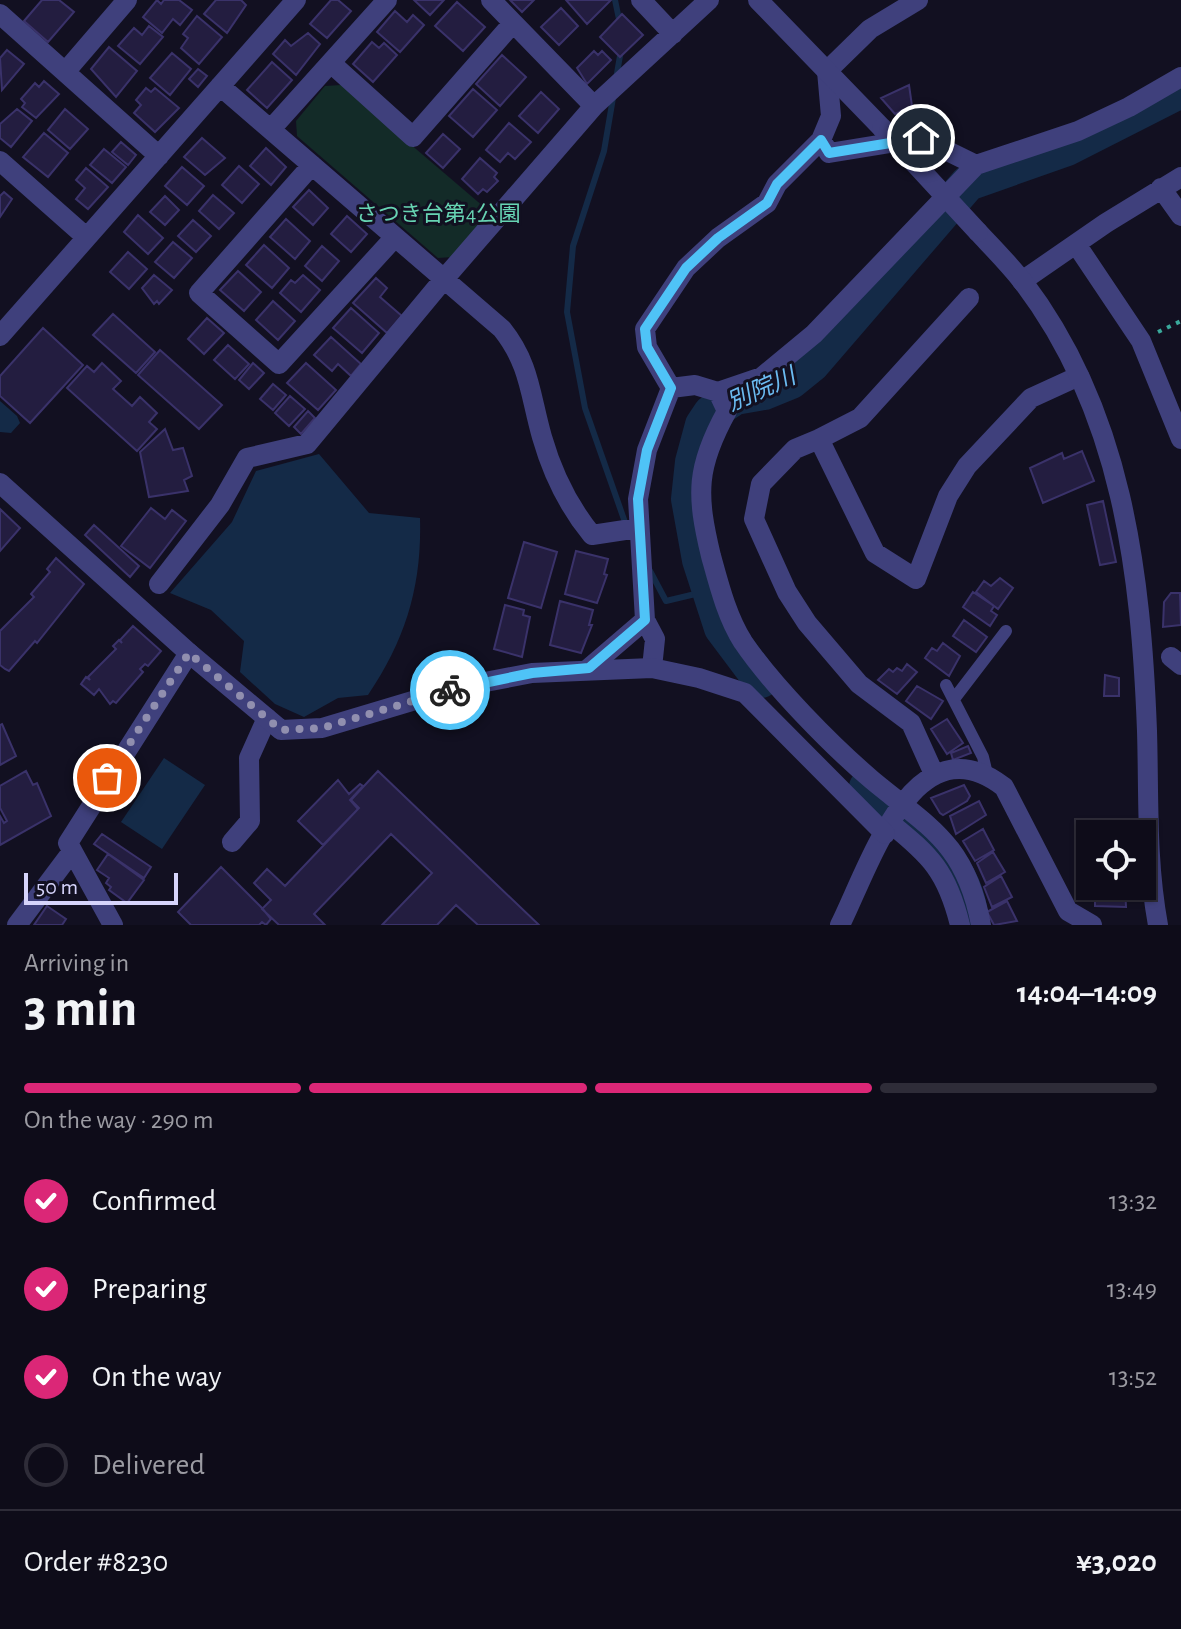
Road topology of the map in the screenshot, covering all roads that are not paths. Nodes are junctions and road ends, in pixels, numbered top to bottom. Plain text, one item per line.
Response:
1 (127, 0) edge
2 (296, 0) edge
3 (387, 0) edge
4 (491, 0) edge
5 (641, 0) edge
6 (709, 0) edge
7 (758, 0) edge
8 (918, 0) edge
9 (0, 14) edge
10 (513, 23) junction
11 (673, 34) junction
12 (332, 64) junction
13 (66, 71) junction
14 (827, 71) junction
15 (1181, 77) edge
16 (220, 86) junction
17 (594, 106) junction
18 (271, 129) junction
19 (821, 140) junction
20 (159, 156) junction
21 (0, 161) edge
22 (312, 165) junction
23 (976, 165) junction
24 (1181, 177) edge
25 (1161, 188) junction
26 (1181, 216) edge
27 (86, 237) junction
28 (395, 237) junction
29 (1076, 244) junction
30 (444, 279) junction
31 (1022, 281) junction
32 (969, 298) dead end
33 (8, 312) edge
34 (0, 336) edge
35 (1079, 376) junction
36 (671, 388) junction
37 (718, 392) junction
38 (819, 439) junction
39 (1181, 439) edge
40 (0, 483) edge
41 (638, 528) junction
42 (159, 584) dead end
43 (645, 620) junction
44 (1006, 631) dead end
45 (189, 653) junction
46 (589, 668) junction
47 (652, 668) junction
48 (946, 685) dead end
49 (954, 699) junction
50 (267, 718) junction
51 (934, 774) junction
52 (987, 774) junction
53 (894, 817) junction
54 (232, 842) dead end
55 (71, 853) junction
56 (17, 925) edge
57 (113, 925) edge
58 (840, 925) edge
59 (960, 925) edge
60 (981, 925) edge
61 (1092, 925) edge
62 (1158, 925) edge

1 - 13 street
2 - 16 street
3 - 12 street
4 - 10 street
5 - 11 street
6 - 11 street
7 - 14 street
8 - 14 street
9 - 13 street
10 - 12 street
10 - 17 street
11 - 17 street
12 - 18 street
13 - 20 street
14 - 19 street
14 - 31 street, bridge
15 - 23 street
16 - 18 street
16 - 20 street
17 - 30 street
18 - 22 street
19 - 23 street
19 - 36 street
20 - 27 street
21 - 27 street
22 - 28 street
22 - 28 street
23 - 37 street
24 - 25 street
25 - 26 street
25 - 29 street
27 - 33 street
28 - 30 street
29 - 31 street
29 - 39 street
30 - 41 street
30 - 42 street
31 - 35 street
32 - 38 street
33 - 34 street
35 - 38 street
35 - 62 street
36 - 37 street
36 - 41 street
37 - 53 street
38 - 51 street
40 - 45 street
41 - 43 street
43 - 46 street
43 - 47 street
44 - 49 lane
45 - 50 street
45 - 55 street
46 - 47 street
46 - 50 street
47 - 53 street
48 - 49 lane
49 - 52 lane
50 - 54 street
51 - 52 street
51 - 53 street
52 - 61 street
53 - 58 street
53 - 59 street
53 - 60 street
55 - 56 street
55 - 57 street

